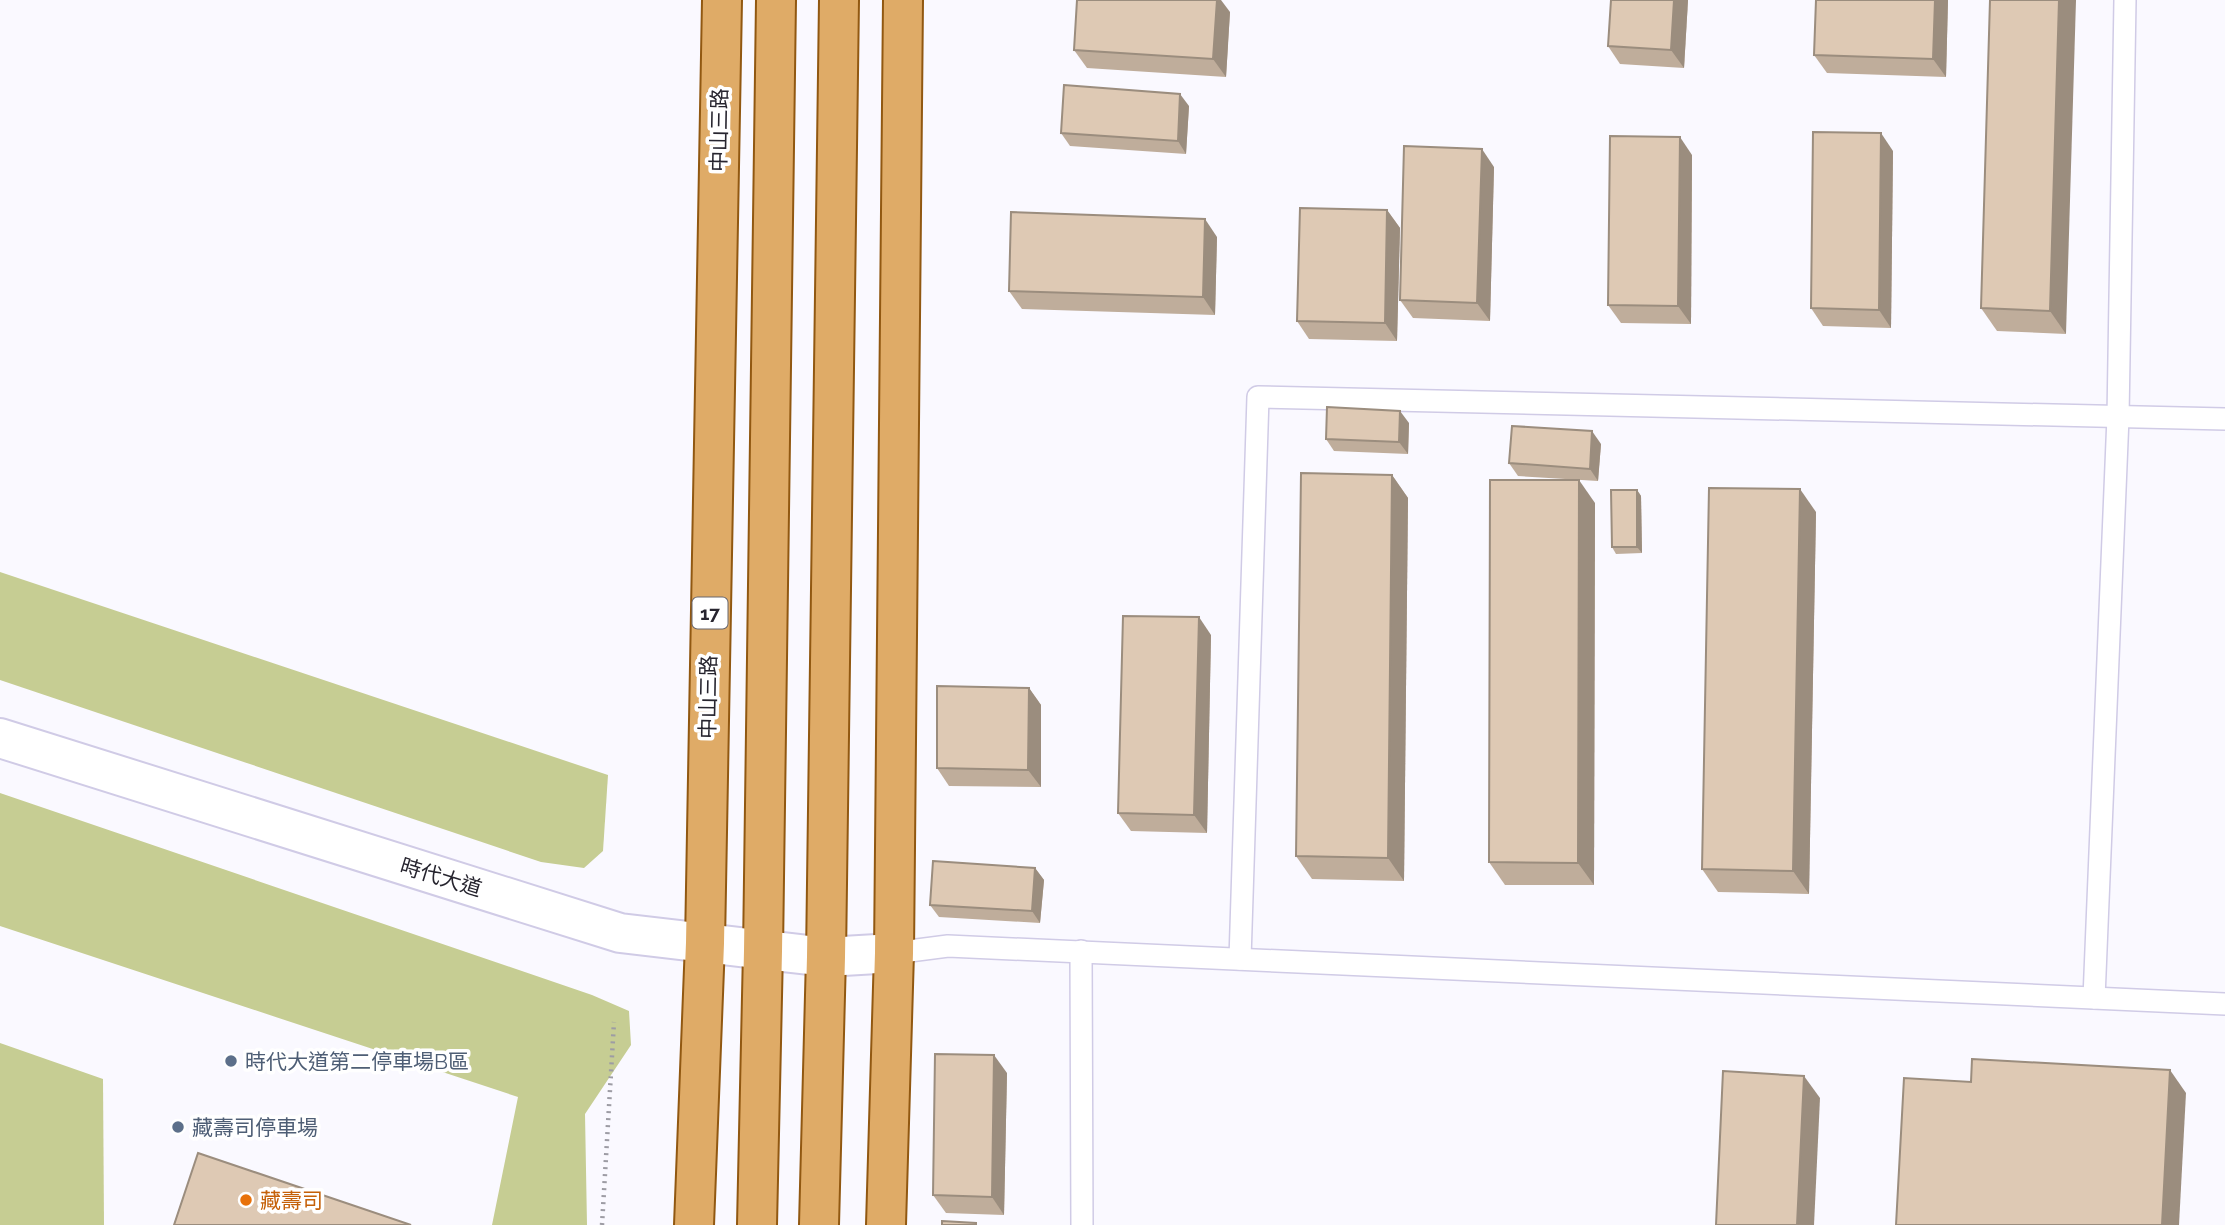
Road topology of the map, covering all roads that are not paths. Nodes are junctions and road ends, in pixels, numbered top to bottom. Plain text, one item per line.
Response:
1 (722, 0) edge
2 (776, 0) edge
3 (839, 0) edge
4 (903, 0) edge
5 (2125, 0) edge
6 (2118, 417) junction
7 (2225, 419) edge
8 (0, 738) edge
9 (705, 943) junction
10 (764, 951) junction
11 (1081, 951) junction
12 (894, 953) junction
13 (826, 957) junction
14 (1240, 959) junction
15 (2094, 998) junction
16 (2225, 1004) edge
17 (694, 1225) edge
18 (757, 1225) edge
19 (819, 1225) edge
20 (886, 1225) edge
21 (1082, 1225) edge

1 - 9 main road, 中山三路 / 17
2 - 10 main road
3 - 13 main road
4 - 12 main road
5 - 6 lane
6 - 7 lane
6 - 14 lane
6 - 15 lane
8 - 9 street, 時代大道
9 - 10 street, 時代大道
9 - 17 main road, 中山三路 / 17
10 - 13 street, 時代大道
10 - 18 main road
11 - 12 lane
11 - 14 lane
11 - 21 lane
12 - 13 street, 時代大道
12 - 20 main road
13 - 19 main road
14 - 15 lane
15 - 16 lane

